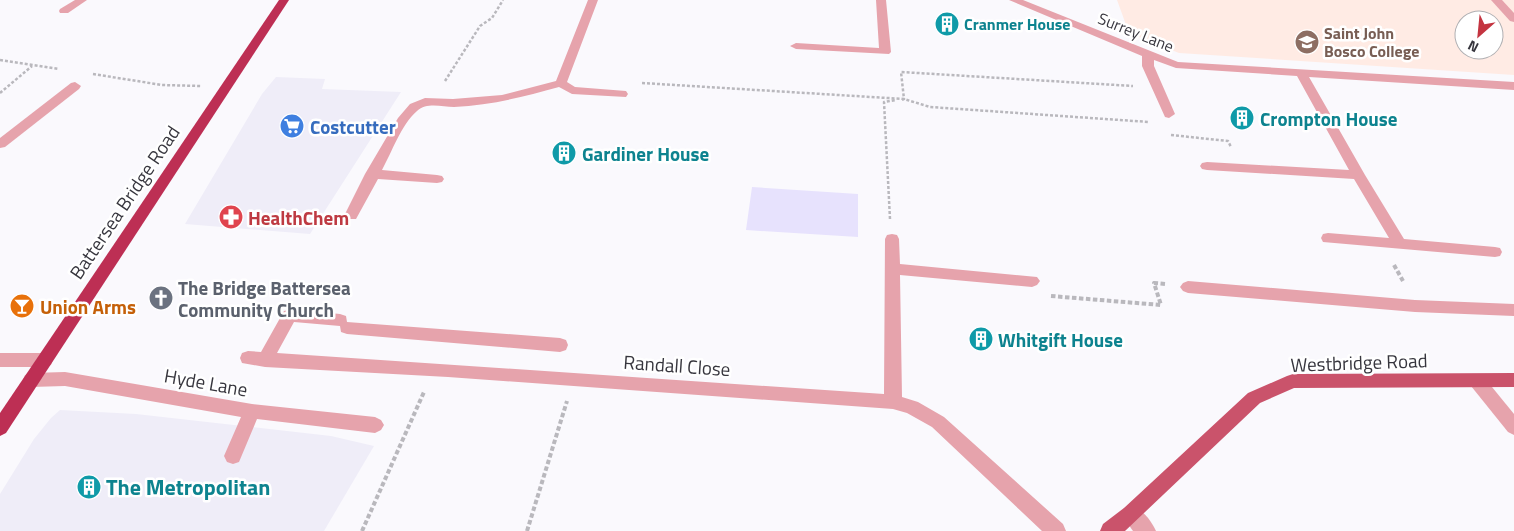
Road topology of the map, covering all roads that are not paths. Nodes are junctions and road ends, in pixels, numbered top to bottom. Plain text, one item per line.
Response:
1 (82, 0) edge
2 (284, 0) edge
3 (592, 0) edge
4 (881, 0) edge
5 (1014, 0) edge
6 (1496, 0) edge
7 (64, 10) dead end
8 (1514, 20) edge
9 (796, 46) dead end
10 (1148, 54) junction
11 (1302, 74) junction
12 (561, 83) junction
13 (75, 86) dead end
14 (1514, 86) edge
15 (622, 94) road end
16 (1169, 114) dead end
17 (0, 144) edge
18 (1207, 166) dead end
19 (372, 174) junction
20 (1358, 175) junction
21 (437, 179) dead end
22 (350, 216) dead end
23 (1328, 238) dead end
24 (892, 239) road end
25 (1399, 243) junction
26 (1495, 252) dead end
27 (891, 269) junction
28 (1032, 281) road end
29 (1188, 287) road end
30 (1514, 310) edge
31 (560, 345) dead end
32 (0, 360) edge
33 (45, 360) junction
34 (31, 380) junction
35 (1514, 380) edge
36 (1477, 381) junction
37 (893, 402) junction
38 (252, 412) junction
39 (375, 425) dead end
40 (1514, 427) edge
41 (0, 428) edge
42 (233, 456) dead end
43 (1131, 514) junction
44 (1056, 531) edge
45 (1110, 531) edge
46 (1146, 531) edge

1 - 7 street
2 - 33 highway, Battersea Bridge Road
3 - 12 street
4 - 9 street
5 - 10 street, Surrey Lane
6 - 8 street
10 - 11 street, Surrey Lane
10 - 16 street
11 - 14 street, Surrey Lane
11 - 20 street
12 - 15 street
12 - 19 street
13 - 17 street
18 - 20 street
19 - 21 street
19 - 22 street
20 - 25 street
23 - 25 street
24 - 27 street
25 - 26 street
27 - 28 street
27 - 37 street
29 - 30 street
31 - 37 street, Randall Close
32 - 33 street
33 - 34 highway, Battersea Bridge Road
34 - 38 street, Hyde Lane
34 - 41 highway, Battersea Bridge Road
35 - 36 main road, Westbridge Road
36 - 40 street
36 - 43 main road, Westbridge Road
37 - 44 street, Randall Close
38 - 39 street, Hyde Lane
38 - 42 street
43 - 45 main road, Westbridge Road
43 - 46 street

